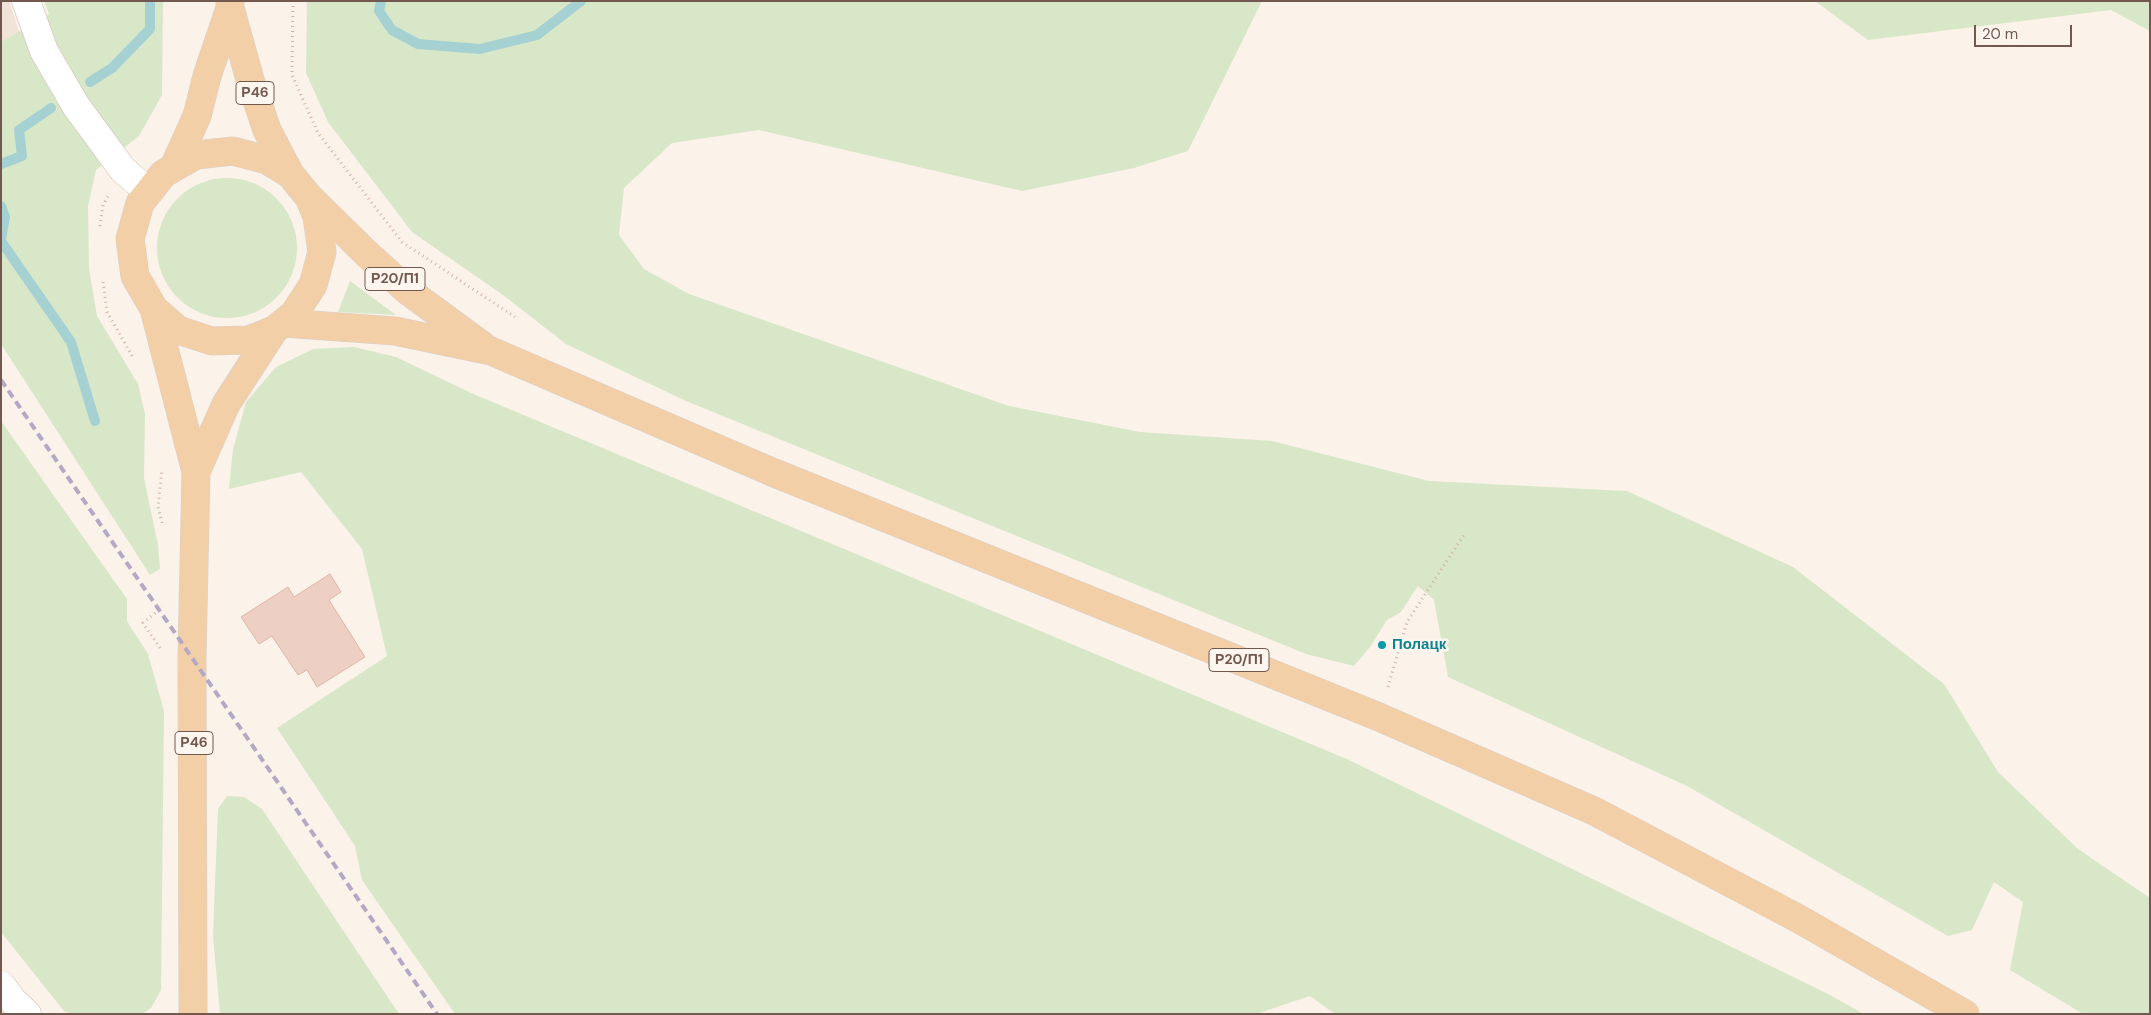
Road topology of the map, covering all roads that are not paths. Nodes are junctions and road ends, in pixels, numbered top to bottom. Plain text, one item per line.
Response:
1 (26, 1) edge
2 (230, 4) edge
3 (174, 167) junction
4 (290, 174) junction
5 (149, 192) junction
6 (308, 196) junction
7 (154, 309) junction
8 (279, 327) junction
9 (491, 351) junction
10 (196, 472) junction
11 (1, 985) edge
12 (27, 1014) edge
13 (193, 1014) edge
14 (1965, 1014) edge

1 - 5 lane
2 - 3 main road, Р46
2 - 4 main road, Р46
3 - 4 main road, Р46
3 - 5 main road, Р46
4 - 6 main road, Р46
5 - 7 main road, Р46
6 - 8 main road, Р46
6 - 9 main road, Р20/П1
7 - 8 main road, Р46
7 - 10 main road, Р46
8 - 9 main road, Р20/П1
8 - 10 main road, Р46
9 - 14 main road, Р20/П1
10 - 13 main road, Р46
11 - 12 lane

